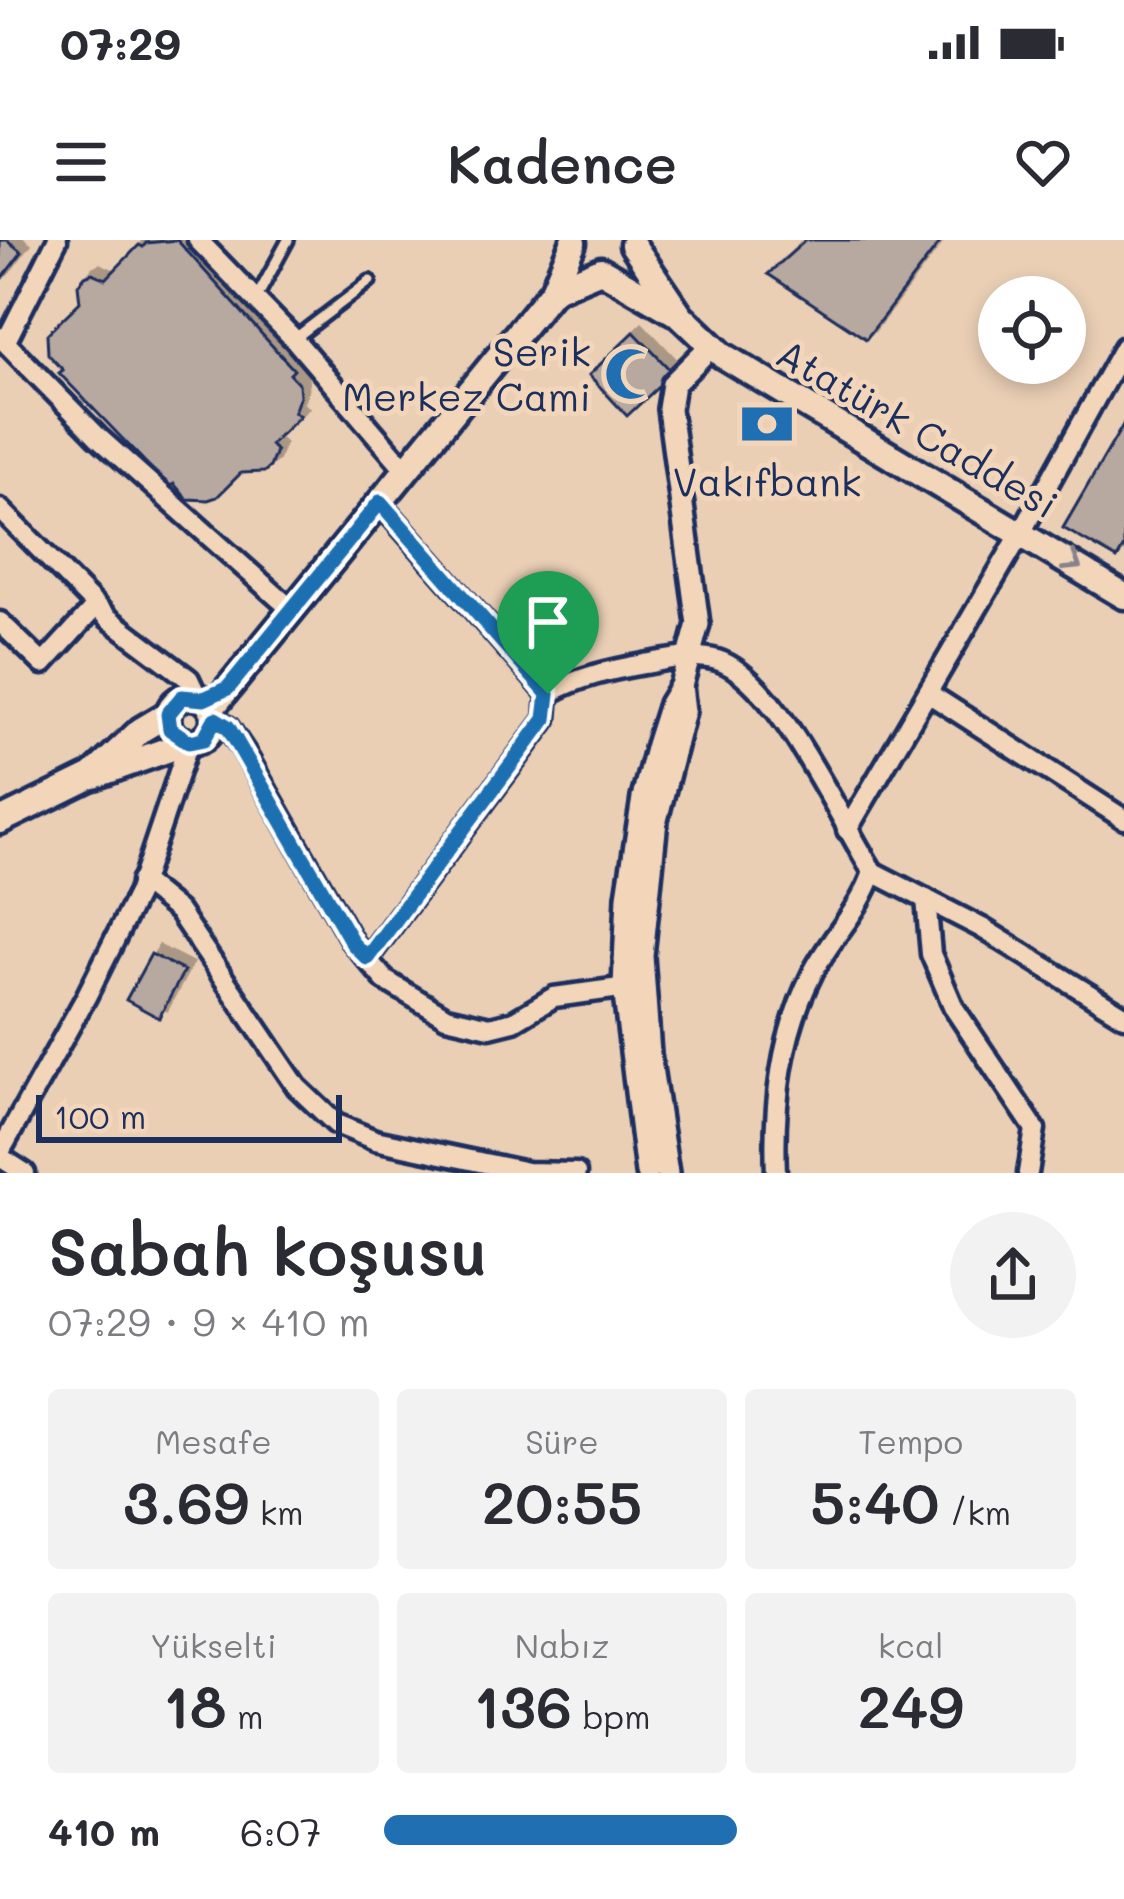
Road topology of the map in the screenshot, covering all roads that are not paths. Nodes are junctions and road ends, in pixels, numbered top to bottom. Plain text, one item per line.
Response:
1 (57, 240) edge
2 (198, 240) edge
3 (288, 240) edge
4 (573, 241) edge
5 (633, 243) edge
6 (601, 270) junction
7 (370, 281) dead end
8 (553, 290) junction
9 (256, 299) junction
10 (681, 316) junction
11 (3, 339) edge
12 (294, 339) junction
13 (711, 346) junction
14 (1124, 349) edge
15 (406, 470) junction
16 (380, 502) junction
17 (0, 509) edge
18 (1021, 532) junction
19 (1124, 596) edge
20 (96, 606) junction
21 (292, 610) junction
22 (0, 622) edge
23 (688, 657) junction
24 (928, 693) junction
25 (548, 694) junction
26 (211, 702) junction
27 (168, 714) junction
28 (189, 742) junction
29 (92, 776) junction
30 (7, 810) edge
31 (1124, 819) edge
32 (847, 830) junction
33 (873, 872) junction
34 (141, 881) junction
35 (926, 899) junction
36 (367, 958) junction
37 (633, 986) junction
38 (1124, 1016) edge
39 (0, 1155) edge
40 (21, 1172) edge
41 (576, 1173) edge
42 (647, 1173) edge
43 (667, 1173) edge
44 (776, 1173) edge
45 (1028, 1173) edge

1 - 11 street
2 - 9 street
3 - 9 lane
4 - 6 main road, Atatürk Caddesi
4 - 8 main road
5 - 6 main road
5 - 10 main road, Atatürk Caddesi
6 - 8 main road
6 - 10 main road, Atatürk Caddesi
7 - 12 lane
8 - 15 main road
9 - 12 street
10 - 13 main road, Atatürk Caddesi
11 - 21 street
12 - 15 street
13 - 18 main road, Atatürk Caddesi
13 - 23 street
14 - 18 street
15 - 16 main road
16 - 21 main road
16 - 25 street
17 - 20 street
18 -> 19 main road, Atatürk Caddesi
18 - 24 street
20 - 22 street
20 - 26 street
21 - 26 main road
23 - 25 street
23 - 32 street
23 - 37 street
24 - 31 street
24 - 32 street
25 - 36 street
26 - 27 main road
26 - 28 main road
26 - 36 street
27 - 28 main road
27 - 29 main road
28 - 29 main road
28 - 34 street
29 - 30 main road
32 - 33 street
33 - 35 street
33 - 44 street
34 - 39 street
34 - 41 street
35 - 38 street
35 - 45 street
36 - 37 street
37 - 42 street
37 - 43 street
39 - 40 street

